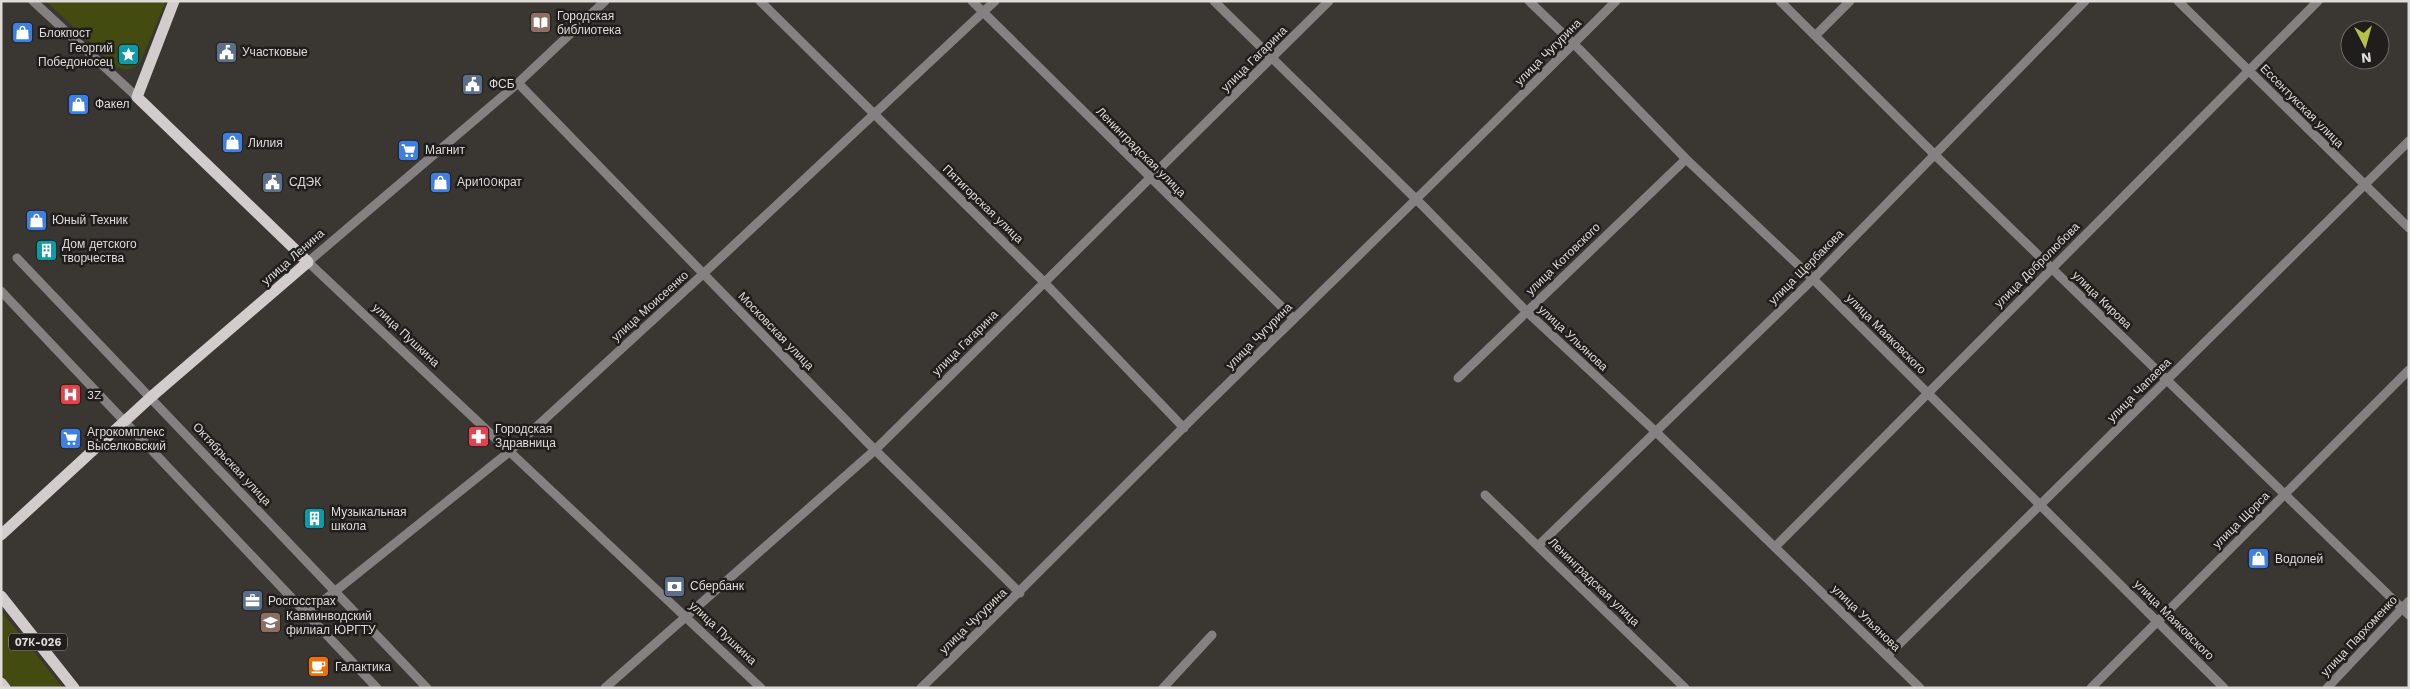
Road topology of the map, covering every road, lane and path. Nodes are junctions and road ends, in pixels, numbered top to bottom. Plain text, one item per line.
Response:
1 (33, 1) edge
2 (174, 1) edge
3 (605, 1) edge
4 (760, 1) edge
5 (972, 1) edge
6 (995, 1) edge
7 (1214, 1) edge
8 (1330, 1) edge
9 (1529, 1) edge
10 (1616, 1) edge
11 (1780, 1) edge
12 (1850, 1) edge
13 (2085, 1) edge
14 (2178, 1) edge
15 (2318, 1) edge
16 (984, 13) junction
17 (1816, 36) junction
18 (1574, 44) junction
19 (1272, 58) junction
20 (2249, 71) junction
21 (518, 83) junction
22 (137, 97) junction
23 (874, 114) junction
24 (2409, 141) edge
25 (1935, 155) junction
26 (1686, 159) junction
27 (1150, 179) junction
28 (2365, 184) junction
29 (1417, 200) junction
30 (2409, 228) edge
31 (17, 258) dead end
32 (308, 262) junction
33 (2052, 269) junction
34 (703, 274) junction
35 (1813, 279) junction
36 (1044, 282) junction
37 (1, 291) edge
38 (1526, 311) junction
39 (1294, 319) junction
40 (2409, 370) edge
41 (1458, 378) dead end
42 (2166, 380) junction
43 (1928, 393) junction
44 (151, 398) junction
45 (126, 420) junction
46 (1184, 428) junction
47 (1655, 431) junction
48 (874, 450) junction
49 (509, 452) junction
50 (1485, 495) dead end
51 (2284, 495) junction
52 (2040, 505) junction
53 (1, 535) edge
54 (1539, 545) junction
55 (1775, 547) junction
56 (335, 591) junction
57 (1020, 593) junction
58 (1, 596) edge
59 (2409, 601) edge
60 (2405, 612) edge
61 (308, 613) junction
62 (686, 617) junction
63 (2158, 621) junction
64 (1212, 635) dead end
65 (1887, 656) junction
66 (1, 683) edge
67 (5, 688) edge
68 (74, 688) edge
69 (377, 688) edge
70 (427, 688) edge
71 (605, 688) edge
72 (761, 688) edge
73 (921, 688) edge
74 (1163, 688) edge
75 (1686, 688) edge
76 (1920, 688) edge
77 (2091, 688) edge
78 (2224, 688) edge
79 (2326, 688) edge

1 - 22 street, улица Пушкина
2 - 22 main road
3 - 21 street, улица Ленина
4 - 23 street, Пятигорская улица
5 - 16 street, Ленинградская улица
6 - 16 street, улица Моисеенко
7 - 19 street, улица Ульянова
8 - 19 street, улица Гагарина
9 - 18 street, улица Маяковского
10 - 18 street, улица Чугурина
11 - 17 street, улица Кирова
12 - 17 street
13 - 25 street, улица Щербакова
14 - 20 street, Ессентукская улица
15 - 20 street, улица Добролюбова
16 - 23 street, улица Моисеенко
16 - 27 street, Ленинградская улица
17 - 25 street, улица Кирова
18 - 26 street, улица Маяковского
18 - 29 street, улица Чугурина
19 - 27 street, улица Гагарина
19 - 29 street, улица Ульянова
20 - 28 street, Ессентукская улица
20 - 33 street, улица Добролюбова
21 - 32 street, улица Ленина
21 - 34 street, Московская улица
22 - 32 main road, улица Пушкина
23 - 34 street, улица Моисеенко
23 - 36 street, Пятигорская улица
24 - 28 street, улица Чапаева
25 - 33 street, улица Кирова
25 - 35 street, улица Щербакова
26 - 35 street, улица Маяковского
26 - 38 street, улица Котовского
27 - 36 street, улица Гагарина
27 - 39 street, Ленинградская улица
28 - 30 street, Ессентукская улица
28 - 42 street, улица Чапаева
29 - 38 street, улица Ульянова
29 - 39 street, улица Чугурина
31 - 44 street, Октябрьская улица
32 - 44 main road, улица Ленина
32 - 49 street, улица Пушкина
33 - 42 street, улица Кирова
33 - 43 street, улица Добролюбова
34 - 48 street, Московская улица
34 - 49 street, улица Моисеенко
35 - 43 street, улица Маяковского
35 - 47 street, улица Щербакова
36 - 46 street, Пятигорская улица
36 - 48 street, улица Гагарина
37 - 45 street
38 - 41 street, улица Котовского
38 - 47 street, улица Ульянова
39 - 46 street, улица Чугурина
40 - 51 street, улица Щорса
42 - 51 street, улица Кирова
42 - 52 street, улица Чапаева
43 - 52 street, улица Маяковского
43 - 55 street, улица Добролюбова
44 - 45 main road, улица Ленина
44 - 56 street, Октябрьская улица
45 - 53 main road, улица Ленина
45 - 61 street
46 - 57 street, улица Чугурина
47 - 54 street, улица Щербакова
47 - 55 street, улица Ульянова
48 - 57 street, Московская улица
48 - 62 street, улица Гагарина
49 - 56 street, улица Моисеенко
49 - 62 street, улица Пушкина
50 - 54 street, Ленинградская улица
51 - 60 street, улица Кирова
51 - 63 street, улица Щорса
52 - 63 street, улица Маяковского
52 - 65 street, улица Чапаева
54 - 75 street, Ленинградская улица
55 - 65 street, улица Ульянова
56 - 61 street, улица Моисеенко
56 - 70 street, Октябрьская улица
57 - 73 street, улица Чугурина
58 - 68 main road, 07К-026
59 - 60 street, улица Пархоменко
60 - 79 street, улица Пархоменко
61 - 69 street
62 - 71 street, улица Гагарина
62 - 72 street, улица Пушкина
63 - 77 street, улица Щорса
63 - 78 street, улица Маяковского
64 - 74 street
65 - 76 street, улица Ульянова
66 - 67 main road

